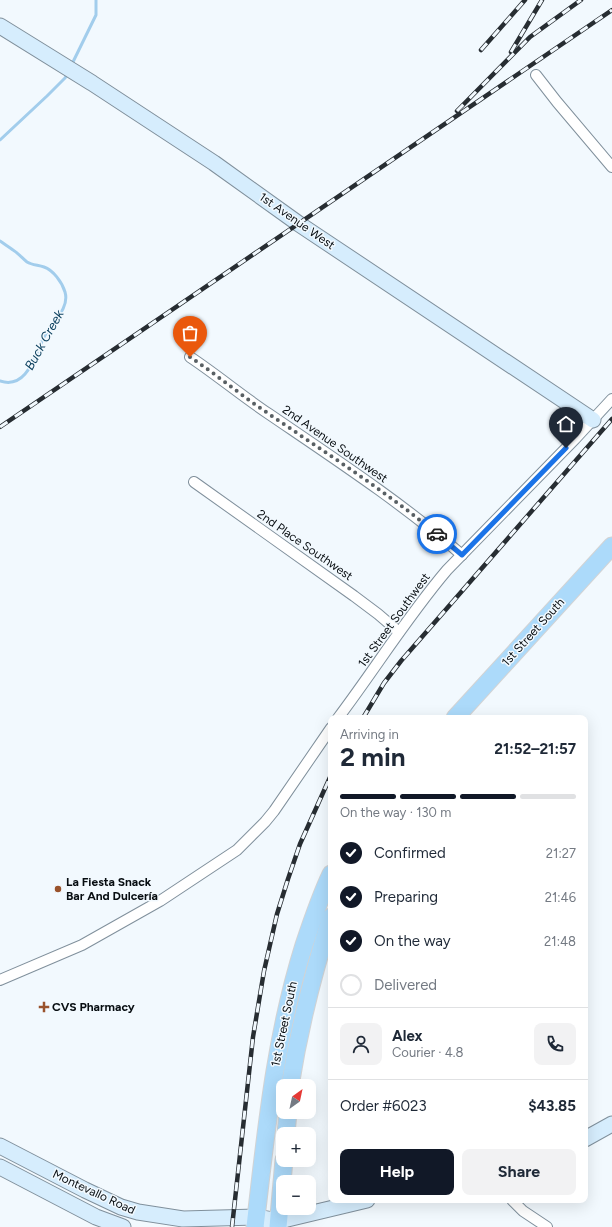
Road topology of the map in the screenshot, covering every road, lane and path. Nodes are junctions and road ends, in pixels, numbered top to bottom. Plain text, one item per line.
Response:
1 (0, 26) edge
2 (536, 75) dead end
3 (612, 167) edge
4 (190, 357) dead end
5 (612, 399) edge
6 (592, 420) junction
7 (194, 482) dead end
8 (612, 546) edge
9 (462, 555) junction
10 (399, 632) junction
11 (340, 715) edge
12 (458, 715) edge
13 (328, 732) edge
14 (328, 881) edge
15 (328, 927) edge
16 (0, 980) edge
17 (291, 1079) edge
18 (612, 1124) edge
19 (588, 1137) edge
20 (0, 1146) edge
21 (0, 1167) edge
22 (283, 1167) edge
23 (356, 1203) edge
24 (515, 1203) edge
25 (256, 1222) edge
26 (276, 1225) edge
27 (123, 1227) edge
28 (547, 1227) edge

1 - 6 street, 1st Avenue West
2 - 3 street
4 - 9 street, 2nd Avenue Southwest
5 - 6 street, 1st Street Southwest
6 - 9 street, 1st Street Southwest
7 - 10 street, 2nd Place Southwest
8 - 12 main road, 1st Street South
9 - 10 street, 1st Street Southwest
10 - 11 street, 1st Street Southwest
13 - 16 street
14 - 25 main road, 1st Street South
15 - 17 main road, 1st Street South
18 - 19 street
20 - 25 street, Montevallo Road
21 - 27 street, Montevallo Road
22 - 26 main road
23 - 26 street
24 - 28 street
25 - 26 street, Montevallo Road

